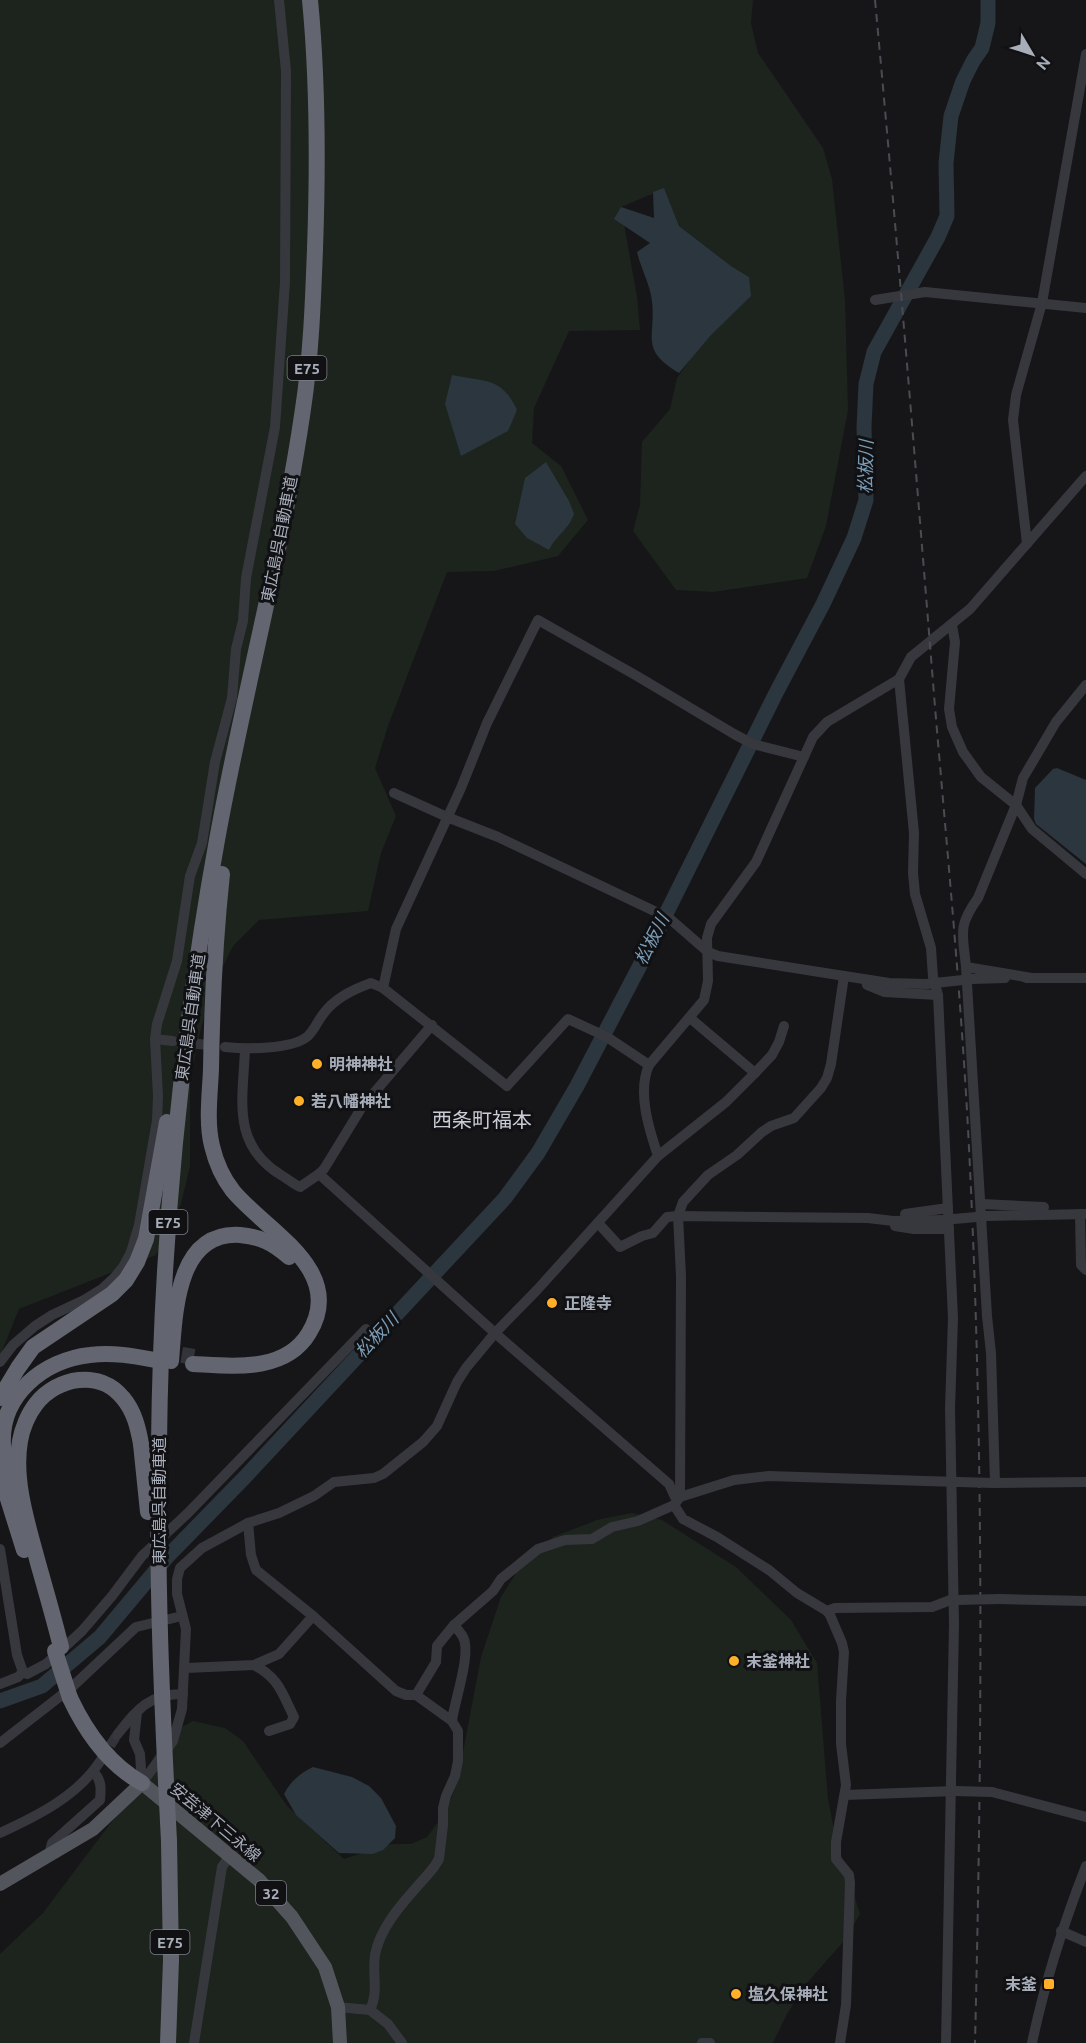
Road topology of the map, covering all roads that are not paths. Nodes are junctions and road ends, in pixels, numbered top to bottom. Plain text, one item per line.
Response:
1 (279, 0) edge
2 (310, 0) edge
3 (1086, 54) edge
4 (875, 300) dead end
5 (1041, 303) junction
6 (1086, 308) edge
7 (1086, 476) edge
8 (1027, 544) junction
9 (952, 625) junction
10 (899, 679) junction
11 (1086, 685) edge
12 (239, 730) junction
13 (804, 758) junction
14 (394, 793) dead end
15 (1016, 805) junction
16 (447, 817) junction
17 (1086, 874) edge
18 (702, 939) junction
19 (708, 952) junction
20 (966, 967) junction
21 (844, 976) junction
22 (1032, 978) junction
23 (1086, 978) edge
24 (866, 980) junction
25 (383, 988) junction
26 (938, 995) junction
27 (192, 1002) junction
28 (690, 1018) junction
29 (432, 1025) junction
30 (784, 1026) dead end
31 (155, 1039) junction
32 (173, 1041) tunnel mouth
33 (225, 1047) tunnel mouth
34 (244, 1049) junction
35 (649, 1065) junction
36 (755, 1073) junction
37 (658, 1156) junction
38 (319, 1174) junction
39 (982, 1204) junction
40 (948, 1208) junction
41 (1061, 1213) junction
42 (1083, 1214) edge
43 (678, 1216) junction
44 (868, 1218) junction
45 (598, 1223) junction
46 (946, 1224) junction
47 (1086, 1270) edge
48 (366, 1329) dead end
49 (495, 1332) junction
50 (0, 1362) edge
51 (0, 1398) edge
52 (0, 1408) edge
53 (161, 1444) junction
54 (0, 1473) edge
55 (956, 1482) junction
56 (1086, 1482) edge
57 (994, 1483) junction
58 (677, 1501) junction
59 (248, 1523) junction
60 (28, 1527) junction
61 (0, 1549) edge
62 (955, 1599) junction
63 (1086, 1601) edge
64 (827, 1611) junction
65 (182, 1616) junction
66 (313, 1616) junction
67 (454, 1625) junction
68 (58, 1649) junction
69 (254, 1665) junction
70 (160, 1666) junction
71 (186, 1668) junction
72 (23, 1672) junction
73 (0, 1684) edge
74 (183, 1694) junction
75 (416, 1695) junction
76 (137, 1712) junction
77 (452, 1721) junction
78 (269, 1731) dead end
79 (117, 1735) tunnel mouth
80 (2, 1738) edge
81 (101, 1760) tunnel mouth
82 (93, 1772) junction
83 (142, 1783) junction
84 (953, 1791) junction
85 (845, 1795) junction
86 (1086, 1817) edge
87 (0, 1833) edge
88 (49, 1855) junction
89 (231, 1855) junction
90 (1086, 1866) edge
91 (0, 1884) edge
92 (1061, 1931) junction
93 (1086, 1942) edge
94 (338, 2007) junction
95 (370, 2010) junction
96 (168, 2043) edge
97 (194, 2043) edge
98 (340, 2043) edge
99 (402, 2043) edge
100 (702, 2043) edge
101 (710, 2043) edge
102 (840, 2043) edge
103 (946, 2043) edge
104 (1032, 2043) edge

1 - 31 street
2 - 12 highway, 東広島呉自動車道 / E75
3 - 5 street
4 - 5 street
5 - 6 street
5 - 8 street
7 - 8 street
8 - 9 street
9 - 10 street
9 - 15 street
10 - 13 street
10 - 26 street
11 - 15 street
12 - 27 highway, 東広島呉自動車道 / E75
12 - 53 highway
13 - 16 street
13 - 18 street
14 - 16 street
15 - 17 street
15 - 20 street
16 - 18 street
16 - 25 street
18 - 19 street
19 - 21 street
19 - 28 street
20 - 22 street
20 - 39 street
21 - 24 street
21 - 43 street
22 - 23 street
22 - 24 street, bridge
24 - 26 street
25 - 29 street
25 - 34 street
26 - 40 street
27 - 51 highway
27 - 53 highway, 東広島呉自動車道 / E75
28 - 35 street
28 - 36 street
29 - 35 street
29 - 38 street
30 - 36 street
31 - 32 street
31 - 50 street
33 - 34 street
34 - 38 street
35 - 37 street
36 - 37 street
37 - 45 street
38 - 49 street
39 - 41 street
39 - 57 street
40 - 44 street
40 - 46 street
41 - 42 street
41 - 46 street, bridge
42 - 47 street
43 - 44 street
43 - 45 street
43 - 58 street
44 - 46 street
45 - 49 street
46 - 55 street
48 - 72 street
49 - 58 street
49 - 59 street
52 - 60 highway
53 - 70 highway, 東広島呉自動車道 / E75, bridge
54 - 68 highway
55 - 57 street, bridge
55 - 58 street
55 - 62 street
56 - 57 street
58 - 64 street
58 - 67 street
59 - 65 street
59 - 66 street
60 - 68 highway
60 - 70 highway, bridge
61 - 72 street
62 - 63 street, bridge
62 - 64 street
62 - 84 street
64 - 85 street
65 - 71 street
65 - 80 street
66 - 69 street
66 - 75 street
67 - 75 street
67 - 77 street
68 - 83 highway, bridge
69 - 71 street
69 - 78 street
70 - 96 highway, 東広島呉自動車道 / E75, bridge
71 - 74 street
72 - 73 street
74 - 76 street
74 - 83 street
75 - 77 street
76 - 79 street
76 - 83 street
77 - 95 street
81 - 82 street
82 - 87 street
82 - 88 street
83 - 88 main road
83 - 89 main road, 安芸津下三永線 / 32
84 - 85 street
84 - 86 street, bridge
84 - 103 street
85 - 102 street
88 - 91 main road
89 - 94 main road, 安芸津下三永線 / 32
89 - 97 street
90 - 92 street
92 - 93 street
92 - 104 street
94 - 95 street
94 - 98 main road, 安芸津下三永線 / 32
95 - 99 street
100 - 101 street

